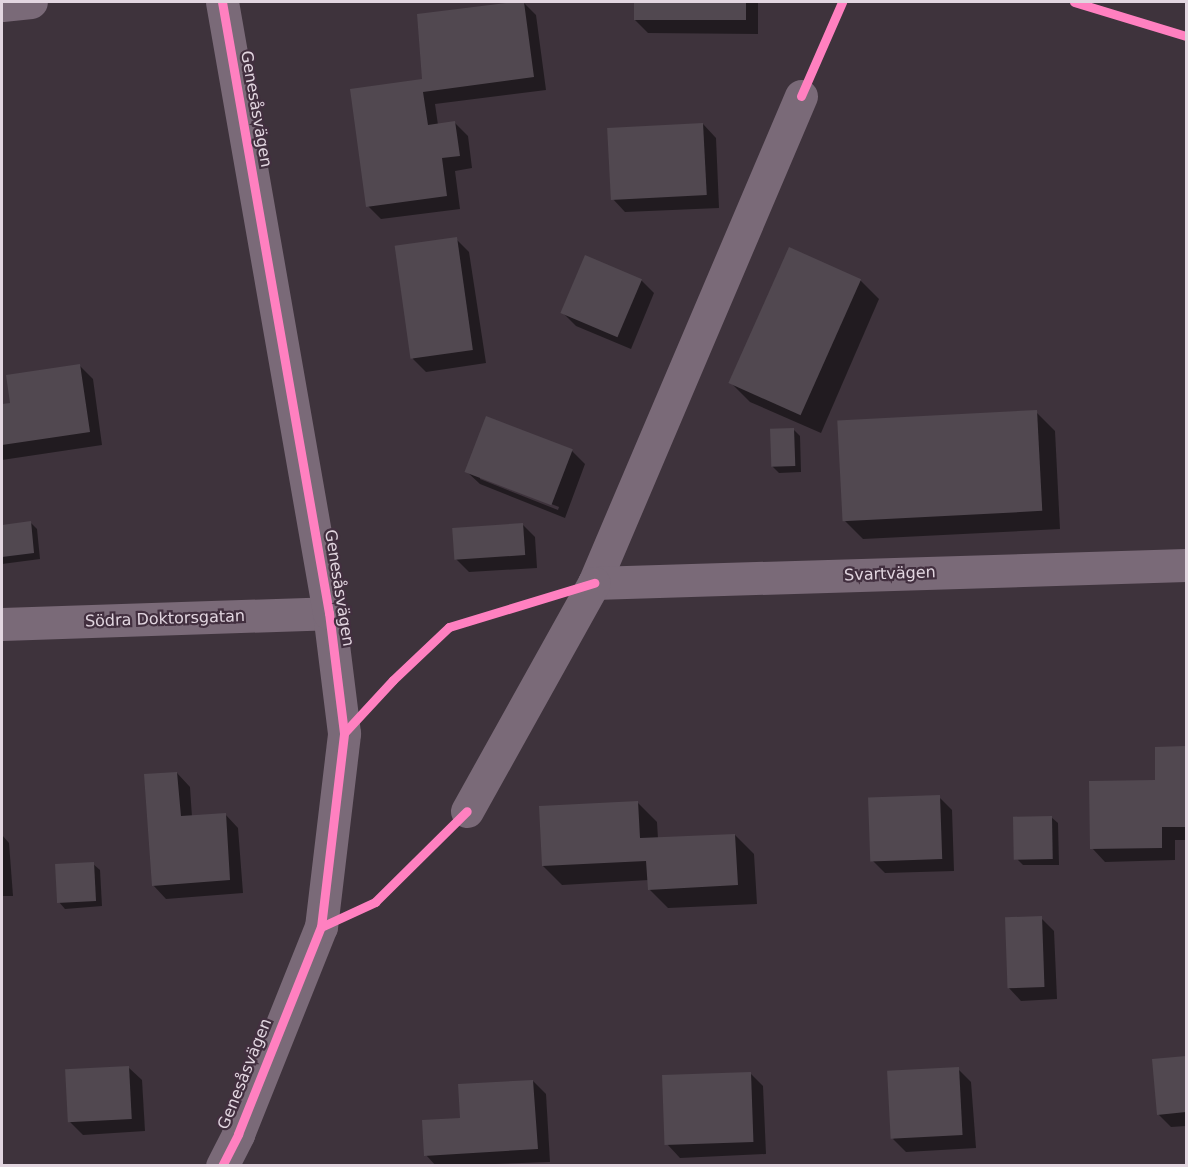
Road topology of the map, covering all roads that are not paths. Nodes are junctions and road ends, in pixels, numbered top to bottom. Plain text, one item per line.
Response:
1 (31, 2) edge
2 (222, 2) edge
3 (2, 5) edge
4 (801, 96) dead end
5 (1186, 565) edge
6 (594, 583) junction
7 (329, 613) junction
8 (2, 624) edge
9 (467, 811) dead end
10 (222, 1166) edge

1 - 3 street
2 - 7 street, Genesåsvägen
4 - 6 street
5 - 6 street, Svartvägen
6 - 9 street
7 - 8 street, Södra Doktorsgatan
7 - 10 street, Genesåsvägen

